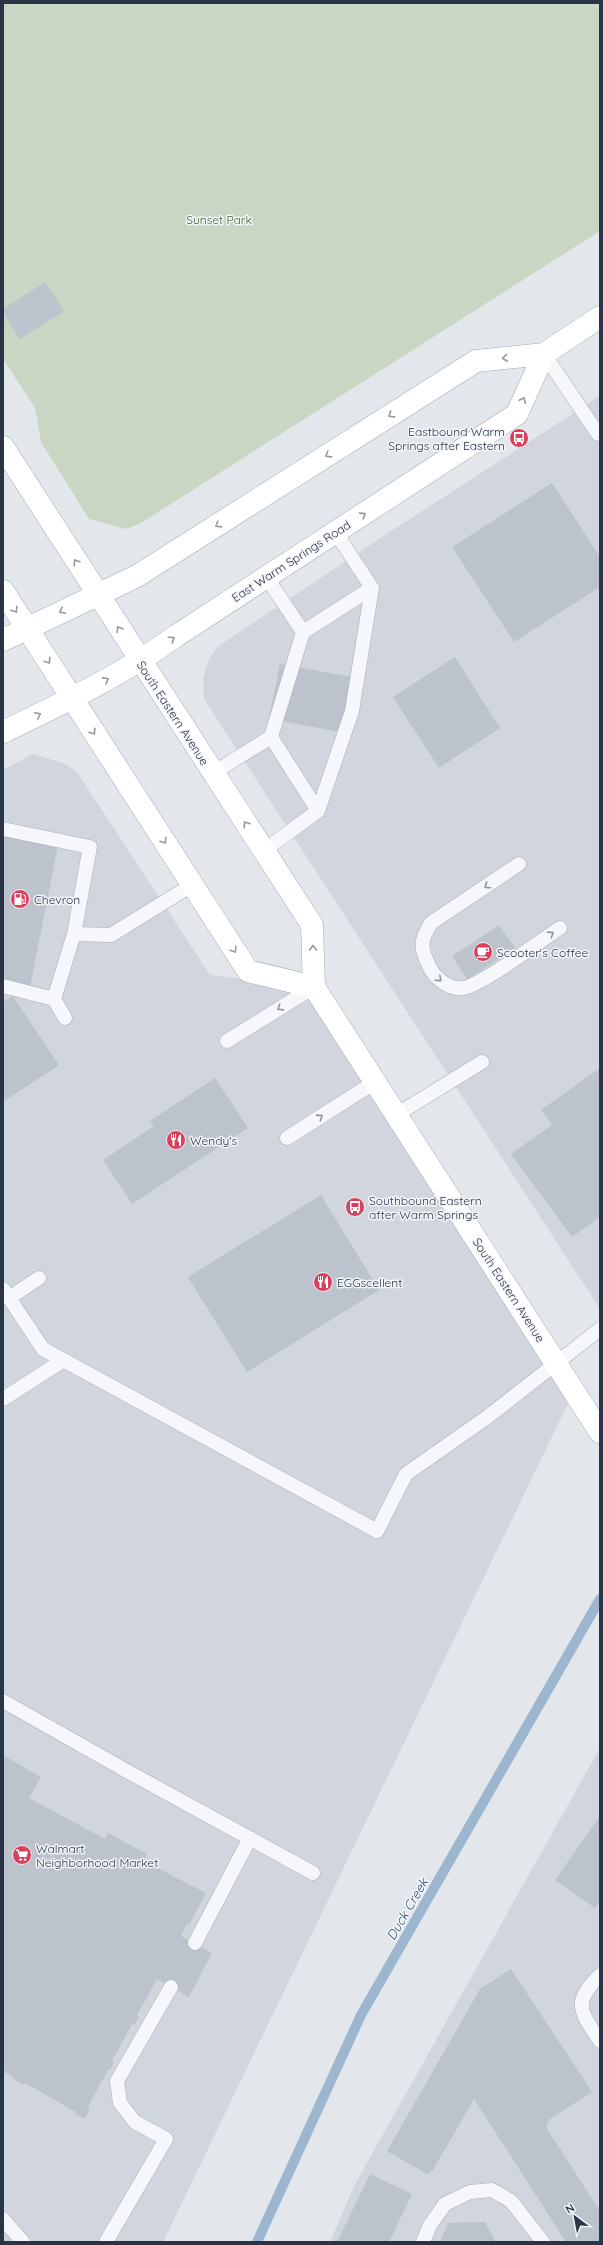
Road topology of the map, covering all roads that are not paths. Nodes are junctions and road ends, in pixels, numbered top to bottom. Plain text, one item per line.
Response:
1 (600, 317) edge
2 (544, 354) junction
3 (598, 434) dead end
4 (3, 447) edge
5 (336, 532) junction
6 (267, 578) junction
7 (372, 588) junction
8 (3, 592) edge
9 (97, 594) junction
10 (27, 628) junction
11 (303, 632) junction
12 (3, 640) edge
13 (140, 662) junction
14 (72, 699) junction
15 (3, 732) edge
16 (271, 737) junction
17 (213, 773) junction
18 (318, 812) junction
19 (3, 829) edge
20 (263, 851) junction
21 (519, 864) dead end
22 (192, 886) junction
23 (560, 928) dead end
24 (74, 934) junction
25 (3, 986) edge
26 (314, 987) junction
27 (54, 999) junction
28 (65, 1018) dead end
29 (227, 1041) dead end
30 (482, 1062) dead end
31 (375, 1082) junction
32 (396, 1115) junction
33 (287, 1138) dead end
34 (39, 1278) dead end
35 (6, 1293) edge
36 (600, 1329) edge
37 (62, 1361) junction
38 (555, 1362) junction
39 (3, 1399) edge
40 (600, 1432) edge
41 (3, 1701) edge
42 (250, 1838) junction
43 (313, 1872) dead end
44 (195, 1943) dead end
45 (600, 1975) edge
46 (171, 1987) dead end
47 (600, 2041) edge
48 (3, 2219) edge
49 (23, 2242) edge
50 (106, 2242) edge
51 (423, 2242) edge
52 (543, 2242) edge

1 - 2 main road
2 - 3 lane
5 -> 2 main road, East Warm Springs Road
2 -> 9 main road
9 -> 4 main road, South Eastern Avenue
5 - 6 main road, East Warm Springs Road
5 - 7 lane
6 - 11 lane
13 -> 6 main road, East Warm Springs Road
7 - 11 lane
7 - 18 lane
8 -> 10 main road
9 -> 10 main road
13 -> 9 main road, South Eastern Avenue
10 - 12 main road
10 -> 14 main road
11 - 16 lane
14 -> 13 main road, East Warm Springs Road
13 - 17 main road, South Eastern Avenue
15 -> 14 main road, East Warm Springs Road
14 -> 22 main road
16 - 17 lane
16 - 18 lane
20 -> 17 main road, South Eastern Avenue
18 - 20 lane
19 - 24 lane
26 -> 20 main road, South Eastern Avenue
21 -> 23 lane
22 - 24 lane
22 -> 26 main road
24 - 27 lane
25 - 27 lane
26 -> 29 lane
26 - 31 main road, South Eastern Avenue
27 - 28 lane
30 - 32 lane
31 - 32 main road, South Eastern Avenue
33 -> 31 lane
32 - 38 main road, South Eastern Avenue
34 - 35 lane
35 - 37 lane
36 - 38 lane
37 - 38 lane
37 - 39 lane
38 - 40 main road, South Eastern Avenue
41 - 42 lane
42 - 43 lane
42 - 44 lane
45 - 47 lane
46 - 50 lane
48 - 49 lane
51 - 52 lane

